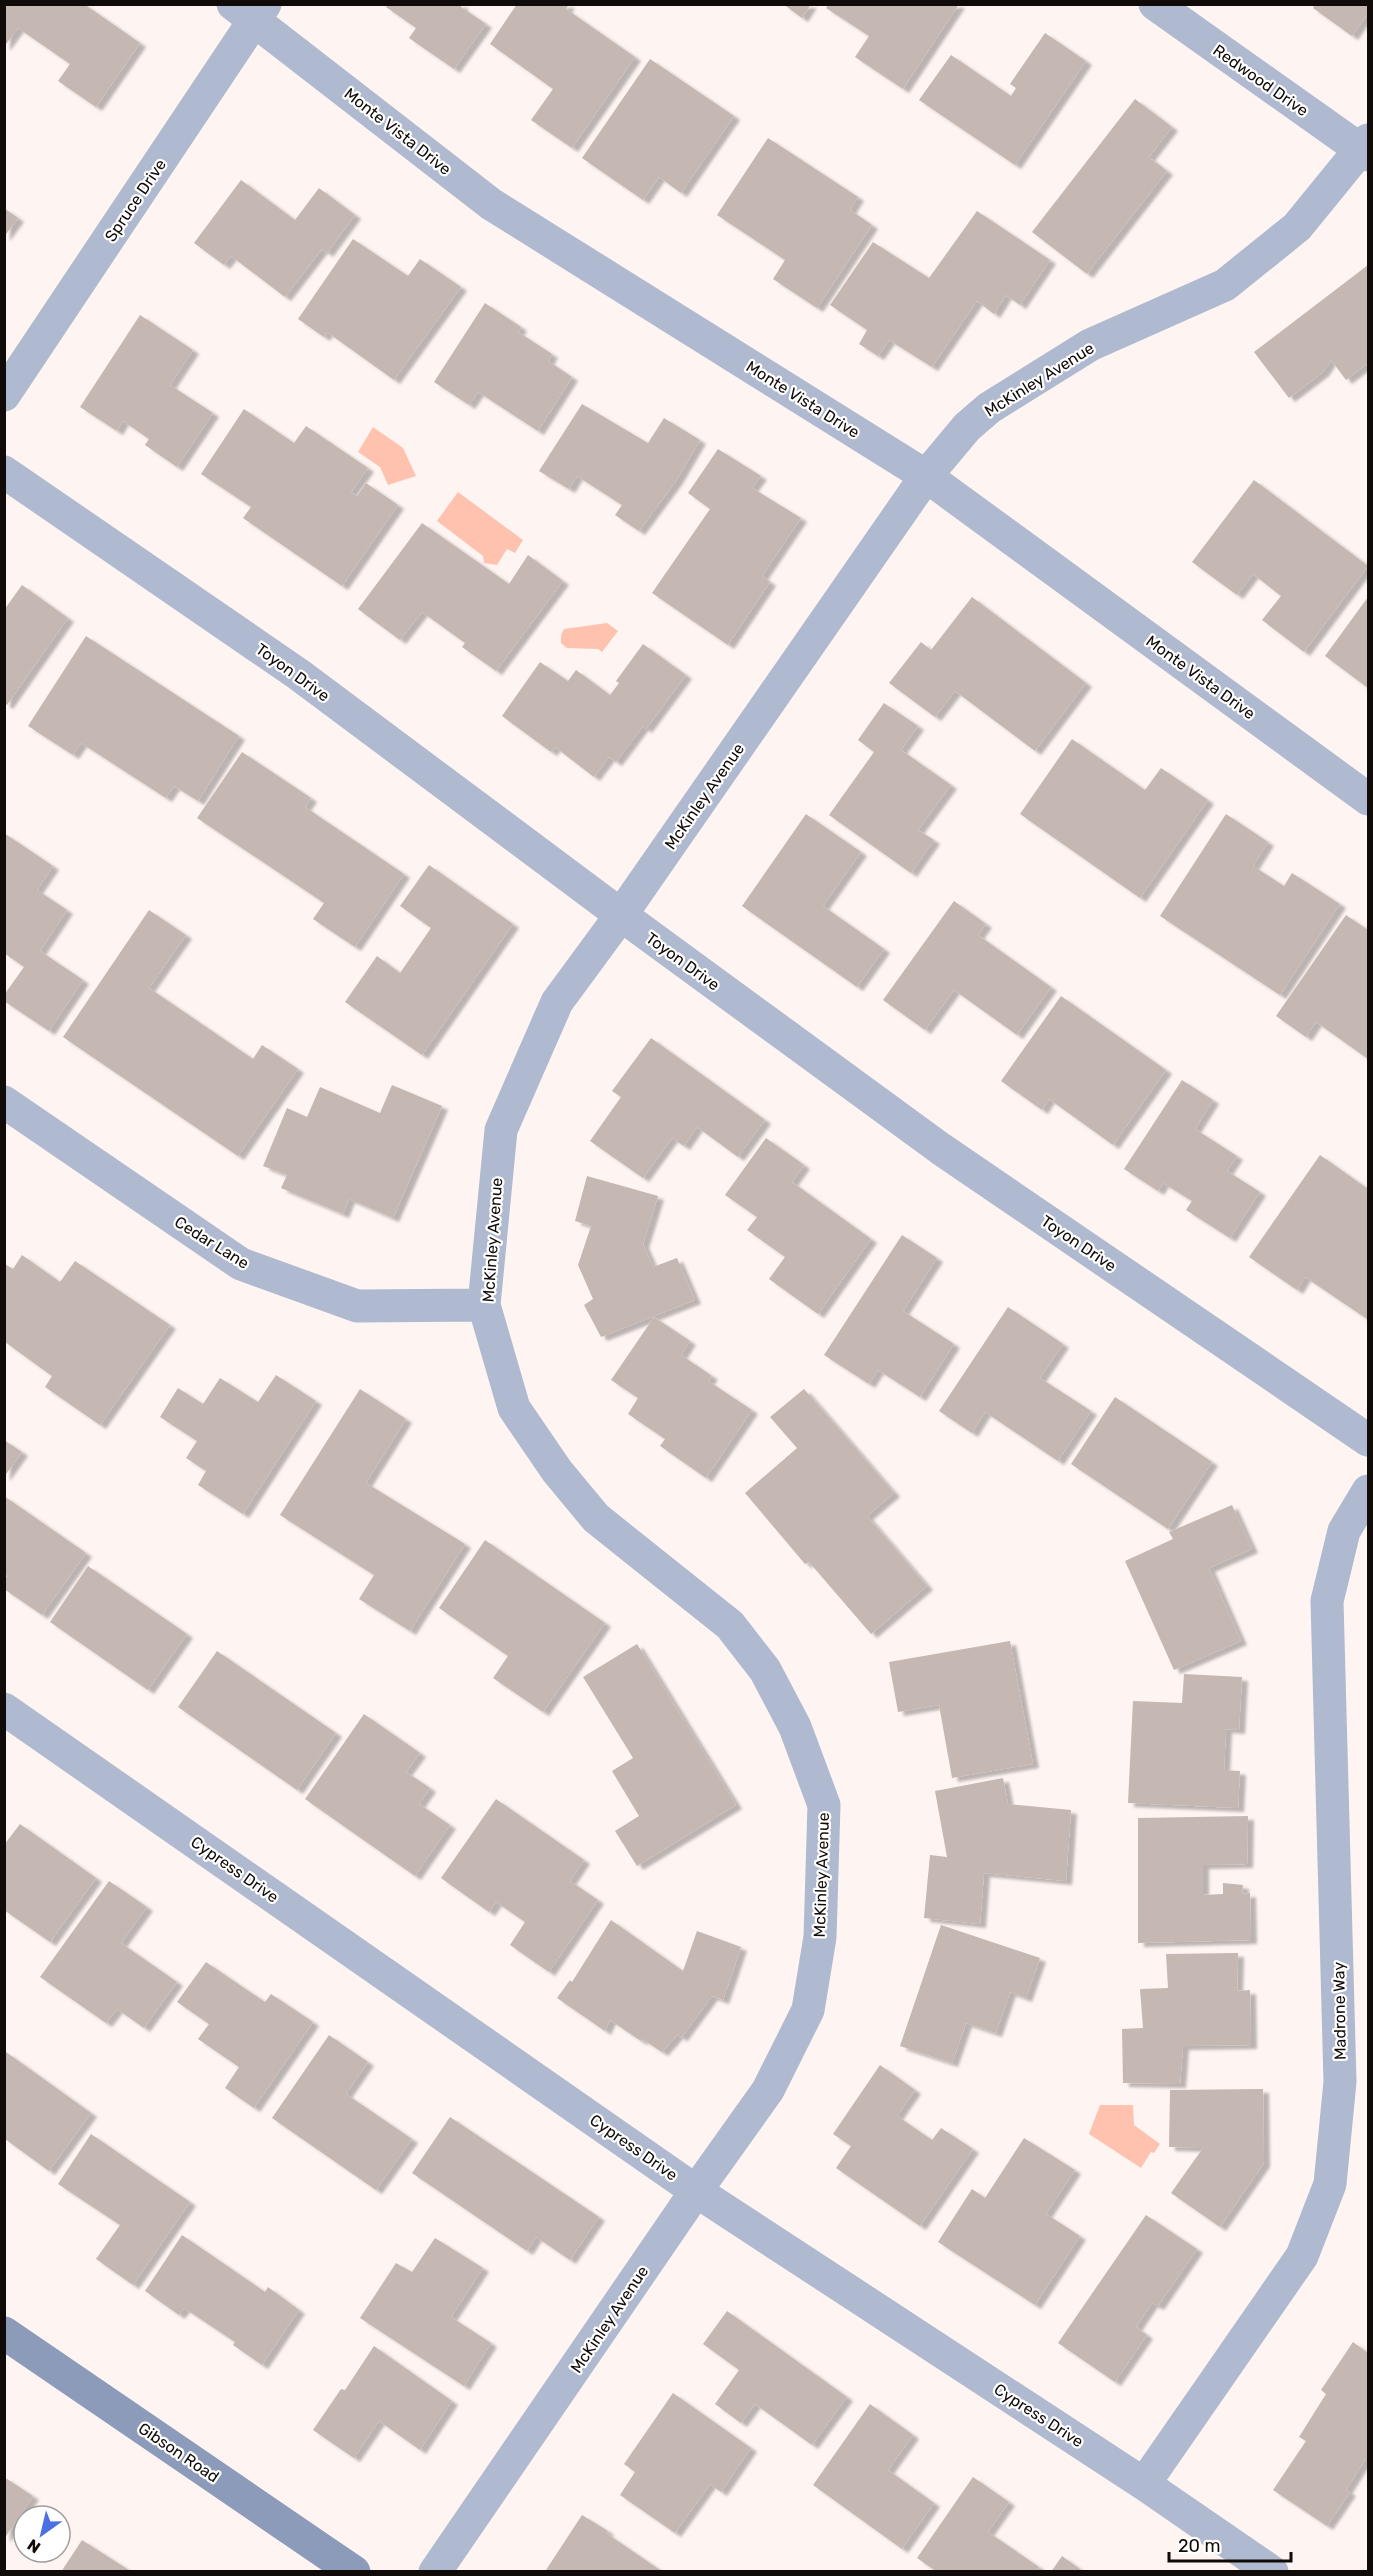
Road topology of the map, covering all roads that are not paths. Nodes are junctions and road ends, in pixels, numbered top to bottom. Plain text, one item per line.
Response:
1 (1155, 4) edge
2 (251, 10) edge
3 (1366, 148) edge
4 (4, 395) edge
5 (4, 472) edge
6 (926, 476) junction
7 (1368, 799) edge
8 (621, 915) junction
9 (4, 1102) edge
10 (484, 1305) junction
11 (1368, 1440) edge
12 (1368, 1491) edge
13 (4, 1709) edge
14 (696, 2190) junction
15 (4, 2332) edge
16 (1144, 2484) junction
17 (354, 2571) edge
18 (435, 2571) edge
19 (1272, 2571) edge

1 - 3 street, Redwood Drive
2 - 4 street, Spruce Drive
2 - 6 street, Monte Vista Drive
3 - 6 street, McKinley Avenue
5 - 8 street, Toyon Drive
6 - 7 street, Monte Vista Drive
6 - 8 street, McKinley Avenue
8 - 10 street, McKinley Avenue
8 - 11 street, Toyon Drive
9 - 10 street, Cedar Lane
10 - 14 street, McKinley Avenue
12 - 16 street, Madrone Way
13 - 14 street, Cypress Drive
14 - 16 street, Cypress Drive
14 - 18 street, McKinley Avenue
15 - 17 main road, Gibson Road
16 - 19 street, Cypress Drive

